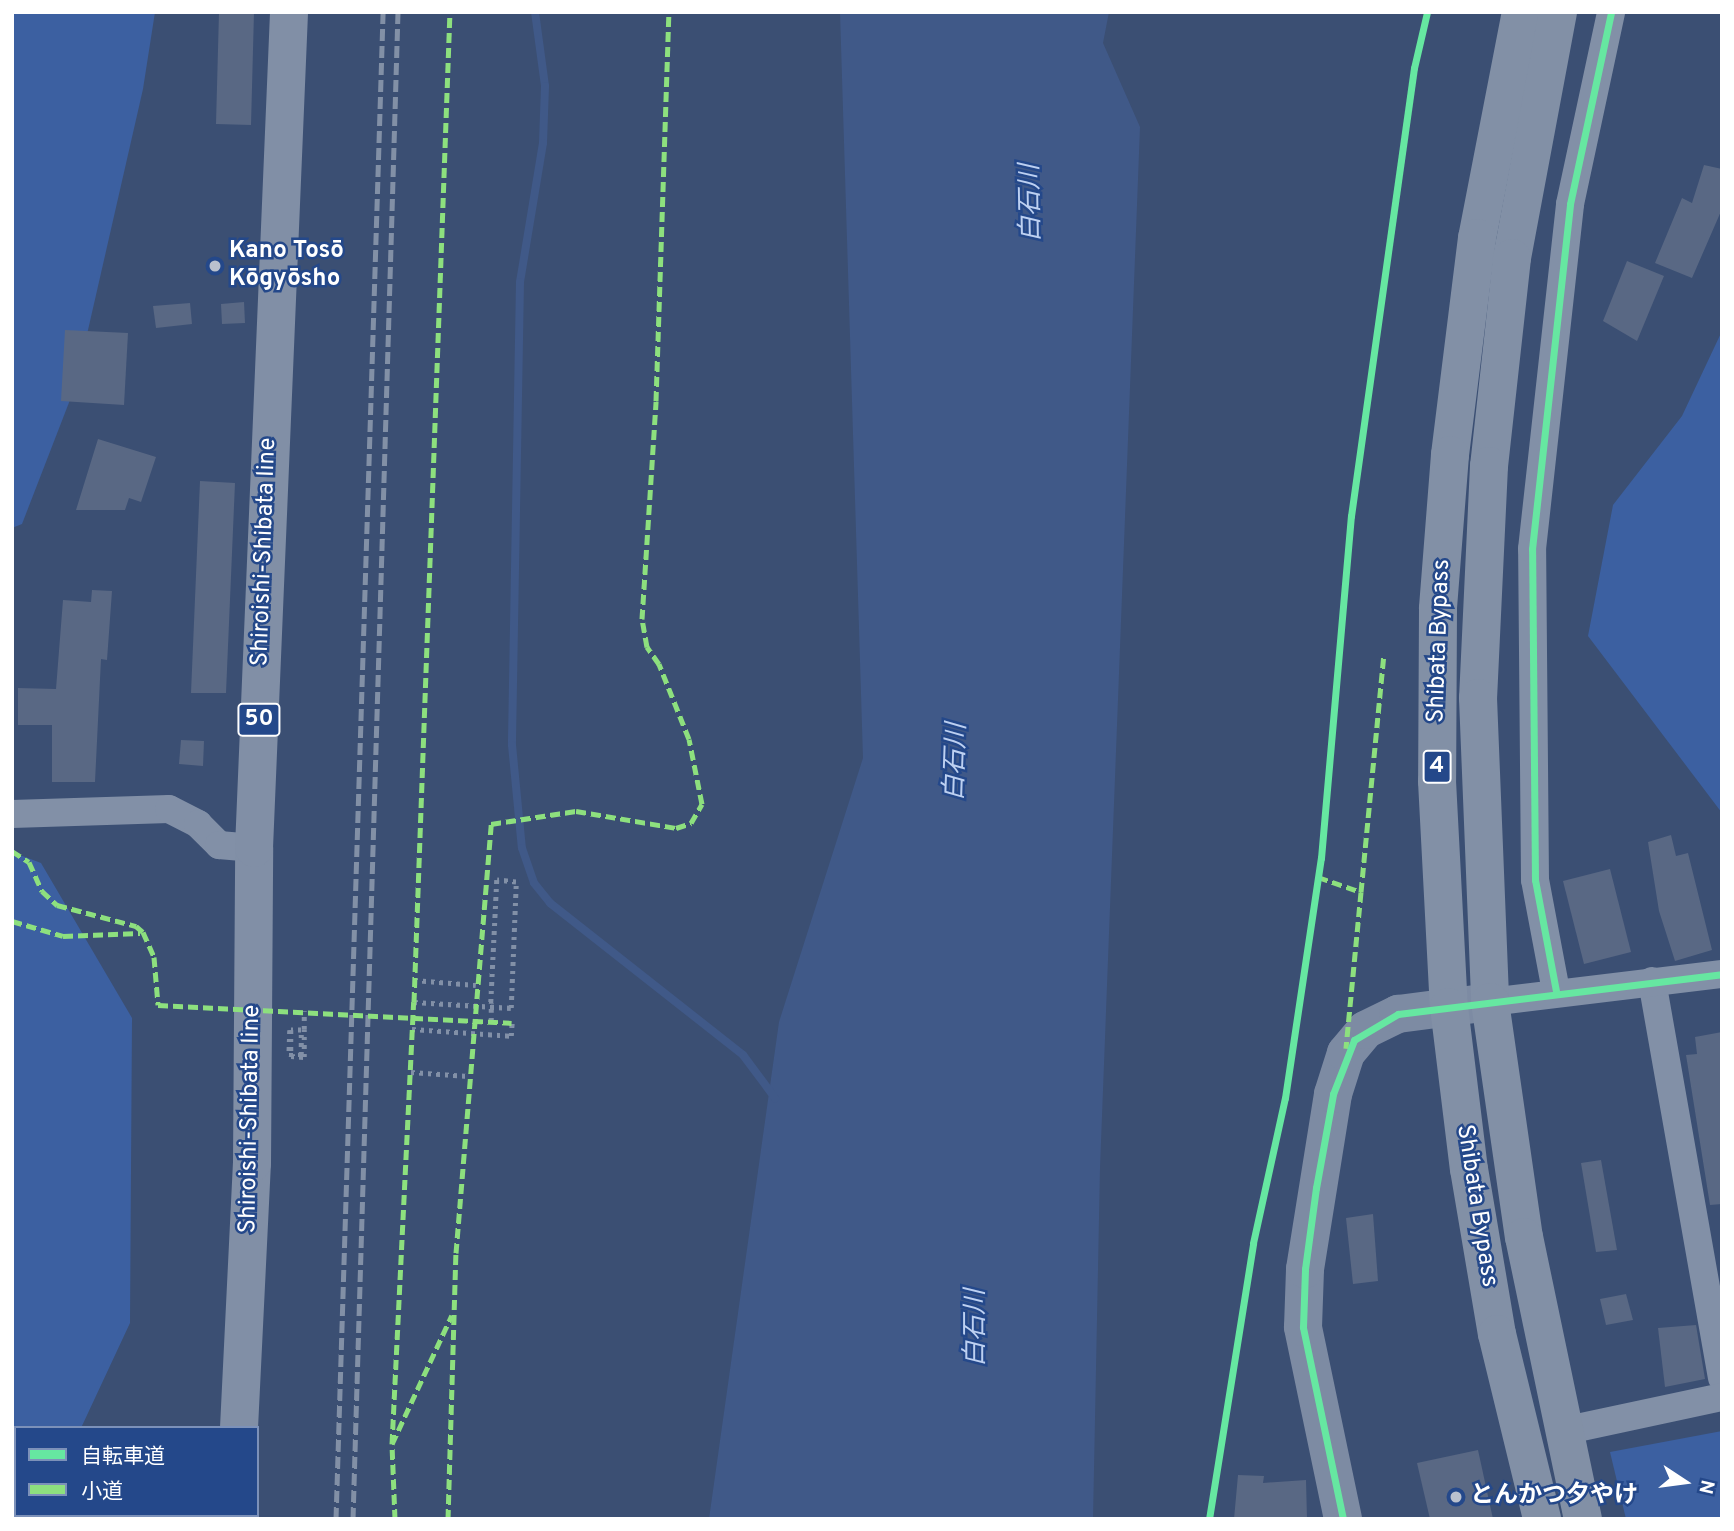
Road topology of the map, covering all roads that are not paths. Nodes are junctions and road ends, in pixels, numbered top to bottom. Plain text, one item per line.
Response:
1 (289, 12) edge
2 (1521, 12) edge
3 (1558, 12) edge
4 (1611, 12) edge
5 (12, 814) edge
6 (254, 848) junction
7 (1722, 974) edge
8 (1652, 981) junction
9 (1556, 991) junction
10 (1490, 1002) junction
11 (1449, 1007) junction
12 (1722, 1378) edge
13 (1722, 1397) edge
14 (239, 1426) edge
15 (1563, 1431) junction
16 (1343, 1519) edge
17 (1542, 1519) edge
18 (1583, 1519) edge

1 - 6 main road, Shiroishi-Shibata line / 50
2 - 11 highway, Shibata Bypass / 4
3 - 10 highway, Shibata Bypass / 4
4 - 9 street
5 - 6 street
6 - 14 main road, Shiroishi-Shibata line / 50
7 - 8 street
8 - 9 street
8 - 12 street
9 - 10 street
10 - 11 street
10 - 15 highway, Shibata Bypass / 4
11 - 16 street
11 - 17 highway, Shibata Bypass / 4
13 - 15 street
15 - 18 highway, Shibata Bypass / 4

